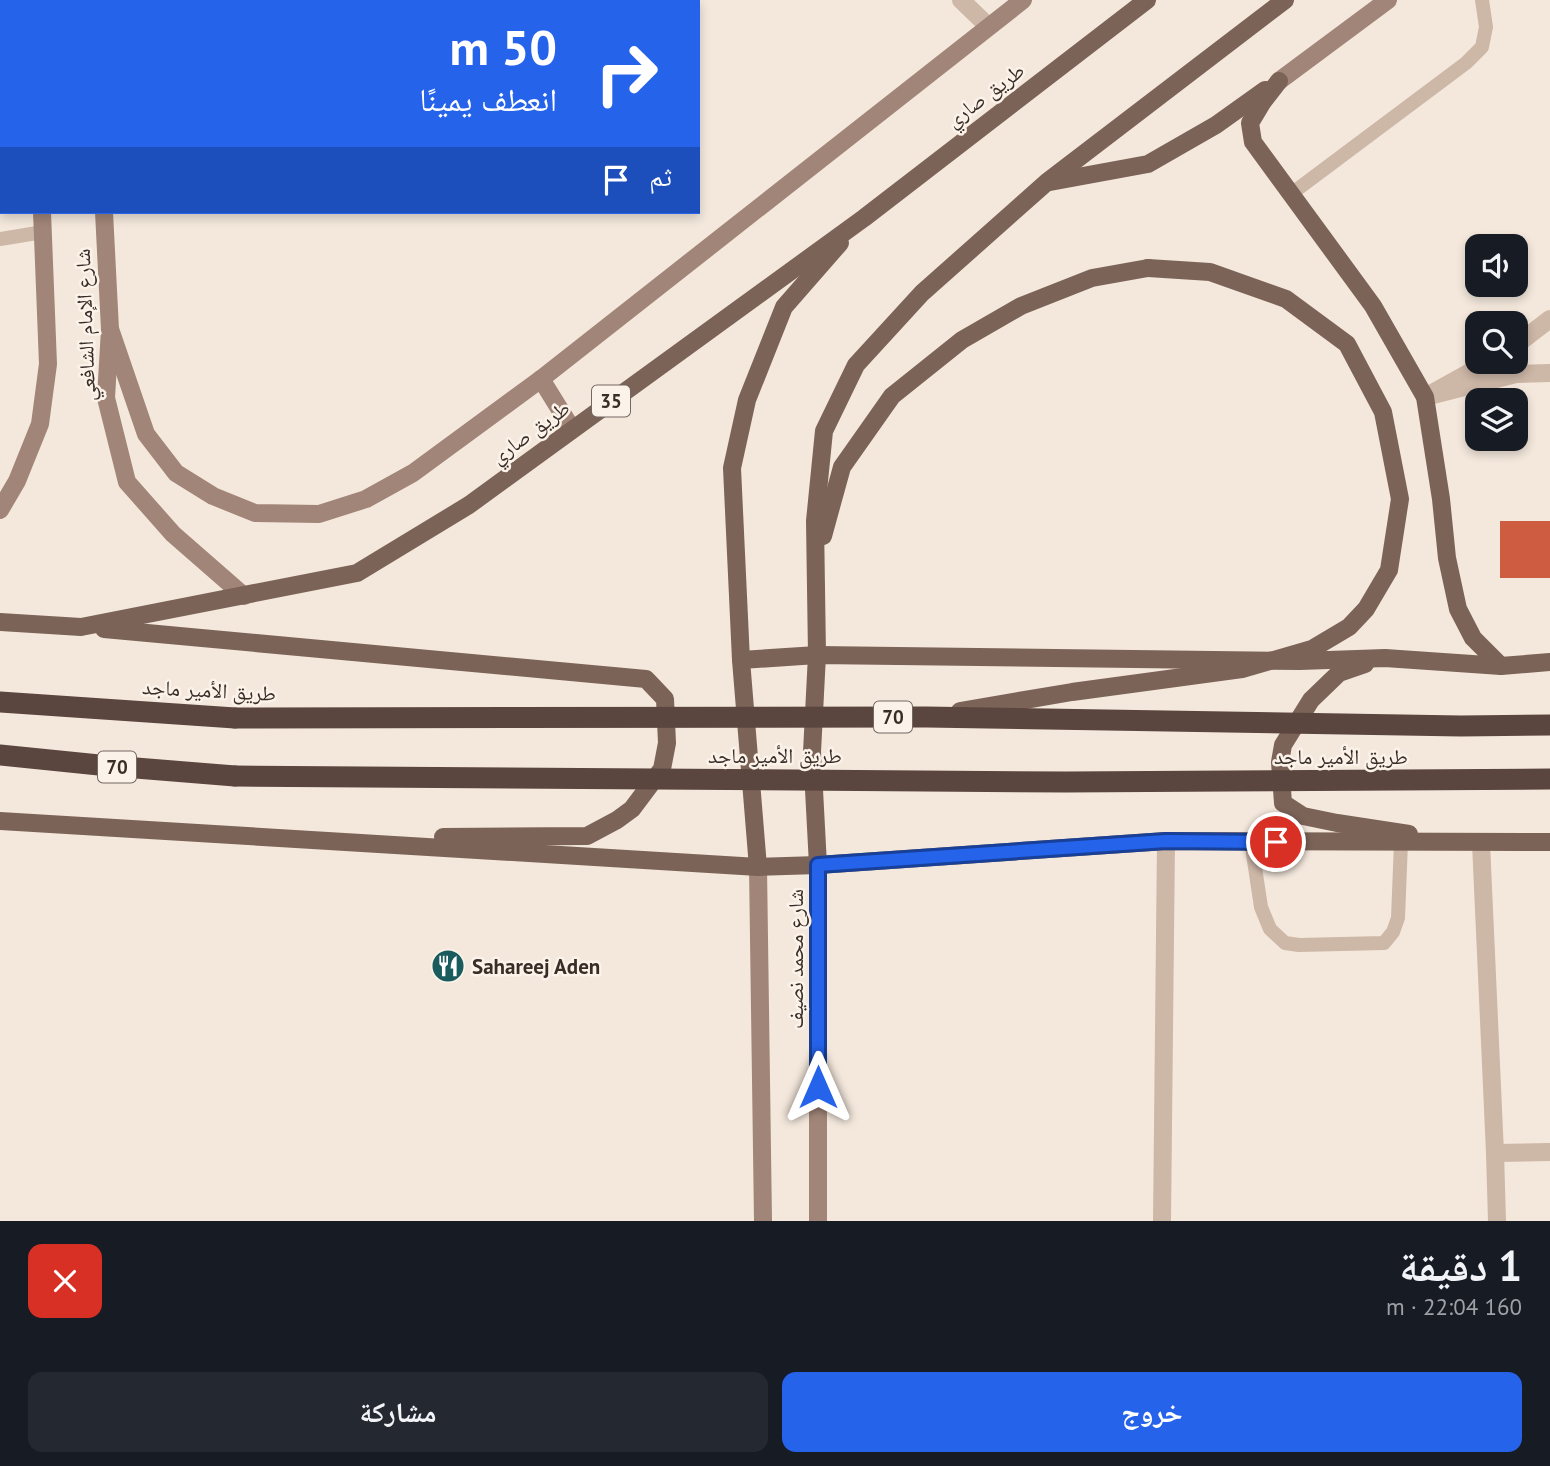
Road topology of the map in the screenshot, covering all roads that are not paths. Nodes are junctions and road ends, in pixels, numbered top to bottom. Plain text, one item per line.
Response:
1 (961, 0) edge
2 (1023, 0) edge
3 (1147, 0) edge
4 (1285, 0) edge
5 (1388, 0) edge
6 (1482, 0) edge
7 (988, 26) junction
8 (1283, 78) junction
9 (1047, 182) junction
10 (1291, 194) junction
11 (42, 214) edge
12 (104, 214) edge
13 (863, 218) junction
14 (43, 232) junction
15 (0, 239) edge
16 (1550, 319) edge
17 (110, 328) junction
18 (1528, 336) edge
19 (1550, 373) edge
20 (1466, 374) edge
21 (541, 379) junction
22 (1425, 397) junction
23 (572, 429) junction
24 (0, 510) edge
25 (244, 596) junction
26 (815, 613) junction
27 (0, 622) edge
28 (81, 626) junction
29 (817, 655) junction
30 (1385, 658) junction
31 (741, 660) junction
32 (1550, 662) edge
33 (1500, 666) junction
34 (0, 702) edge
35 (926, 717) junction
36 (1550, 724) edge
37 (0, 755) edge
38 (1550, 779) edge
39 (0, 821) edge
40 (293, 839) junction
41 (1166, 841) junction
42 (1251, 841) junction
43 (1401, 842) junction
44 (1550, 842) edge
45 (1473, 843) junction
46 (818, 865) junction
47 (758, 867) junction
48 (1550, 1152) edge
49 (1495, 1153) junction
50 (763, 1221) edge
51 (818, 1221) edge
52 (1162, 1221) edge
53 (1497, 1221) edge

1 - 7 street
2 - 7 main road
3 - 13 main road, طريق صاري / 35
4 - 9 main road
5 - 8 main road
6 - 10 lane
7 - 21 main road
8 - 9 main road
8 - 10 main road
9 - 26 main road
10 - 22 main road
11 - 14 main road, شارع الإمام الشافعي
12 - 17 main road, شارع الإمام الشافعي
13 - 23 main road, طريق صاري / 35
13 - 31 main road
14 - 15 lane
14 - 24 main road, شارع الإمام الشافعي
16 - 18 street
17 - 21 main road
17 - 25 main road, شارع الإمام الشافعي
19 - 22 street
20 - 22 street
21 - 23 main road
22 - 33 main road
23 - 25 main road, طريق صاري / 35
25 - 28 main road, طريق صاري / 35
26 - 29 main road
26 - 35 main road, bridge
27 - 28 main road, طريق صاري / 35
28 - 40 main road
29 - 30 main road
29 - 31 main road
29 - 46 main road
30 - 33 main road
30 - 45 main road
31 - 47 main road
32 - 33 main road
34 - 35 highway, طريق الأمير ماجد / 70, bridge
35 - 36 highway, طريق الأمير ماجد / 70, bridge
37 - 38 highway, طريق الأمير ماجد / 70, bridge
39 - 40 main road
40 - 47 main road
41 - 42 main road
41 - 46 main road
41 - 52 street
42 - 43 main road
42 - 43 lane
43 - 45 main road
44 - 45 main road
45 - 49 street
46 - 47 main road
46 - 51 main road, شارع محمد نصيف
47 - 50 main road, شارع محمد نصيف
48 - 49 street
49 - 53 street

